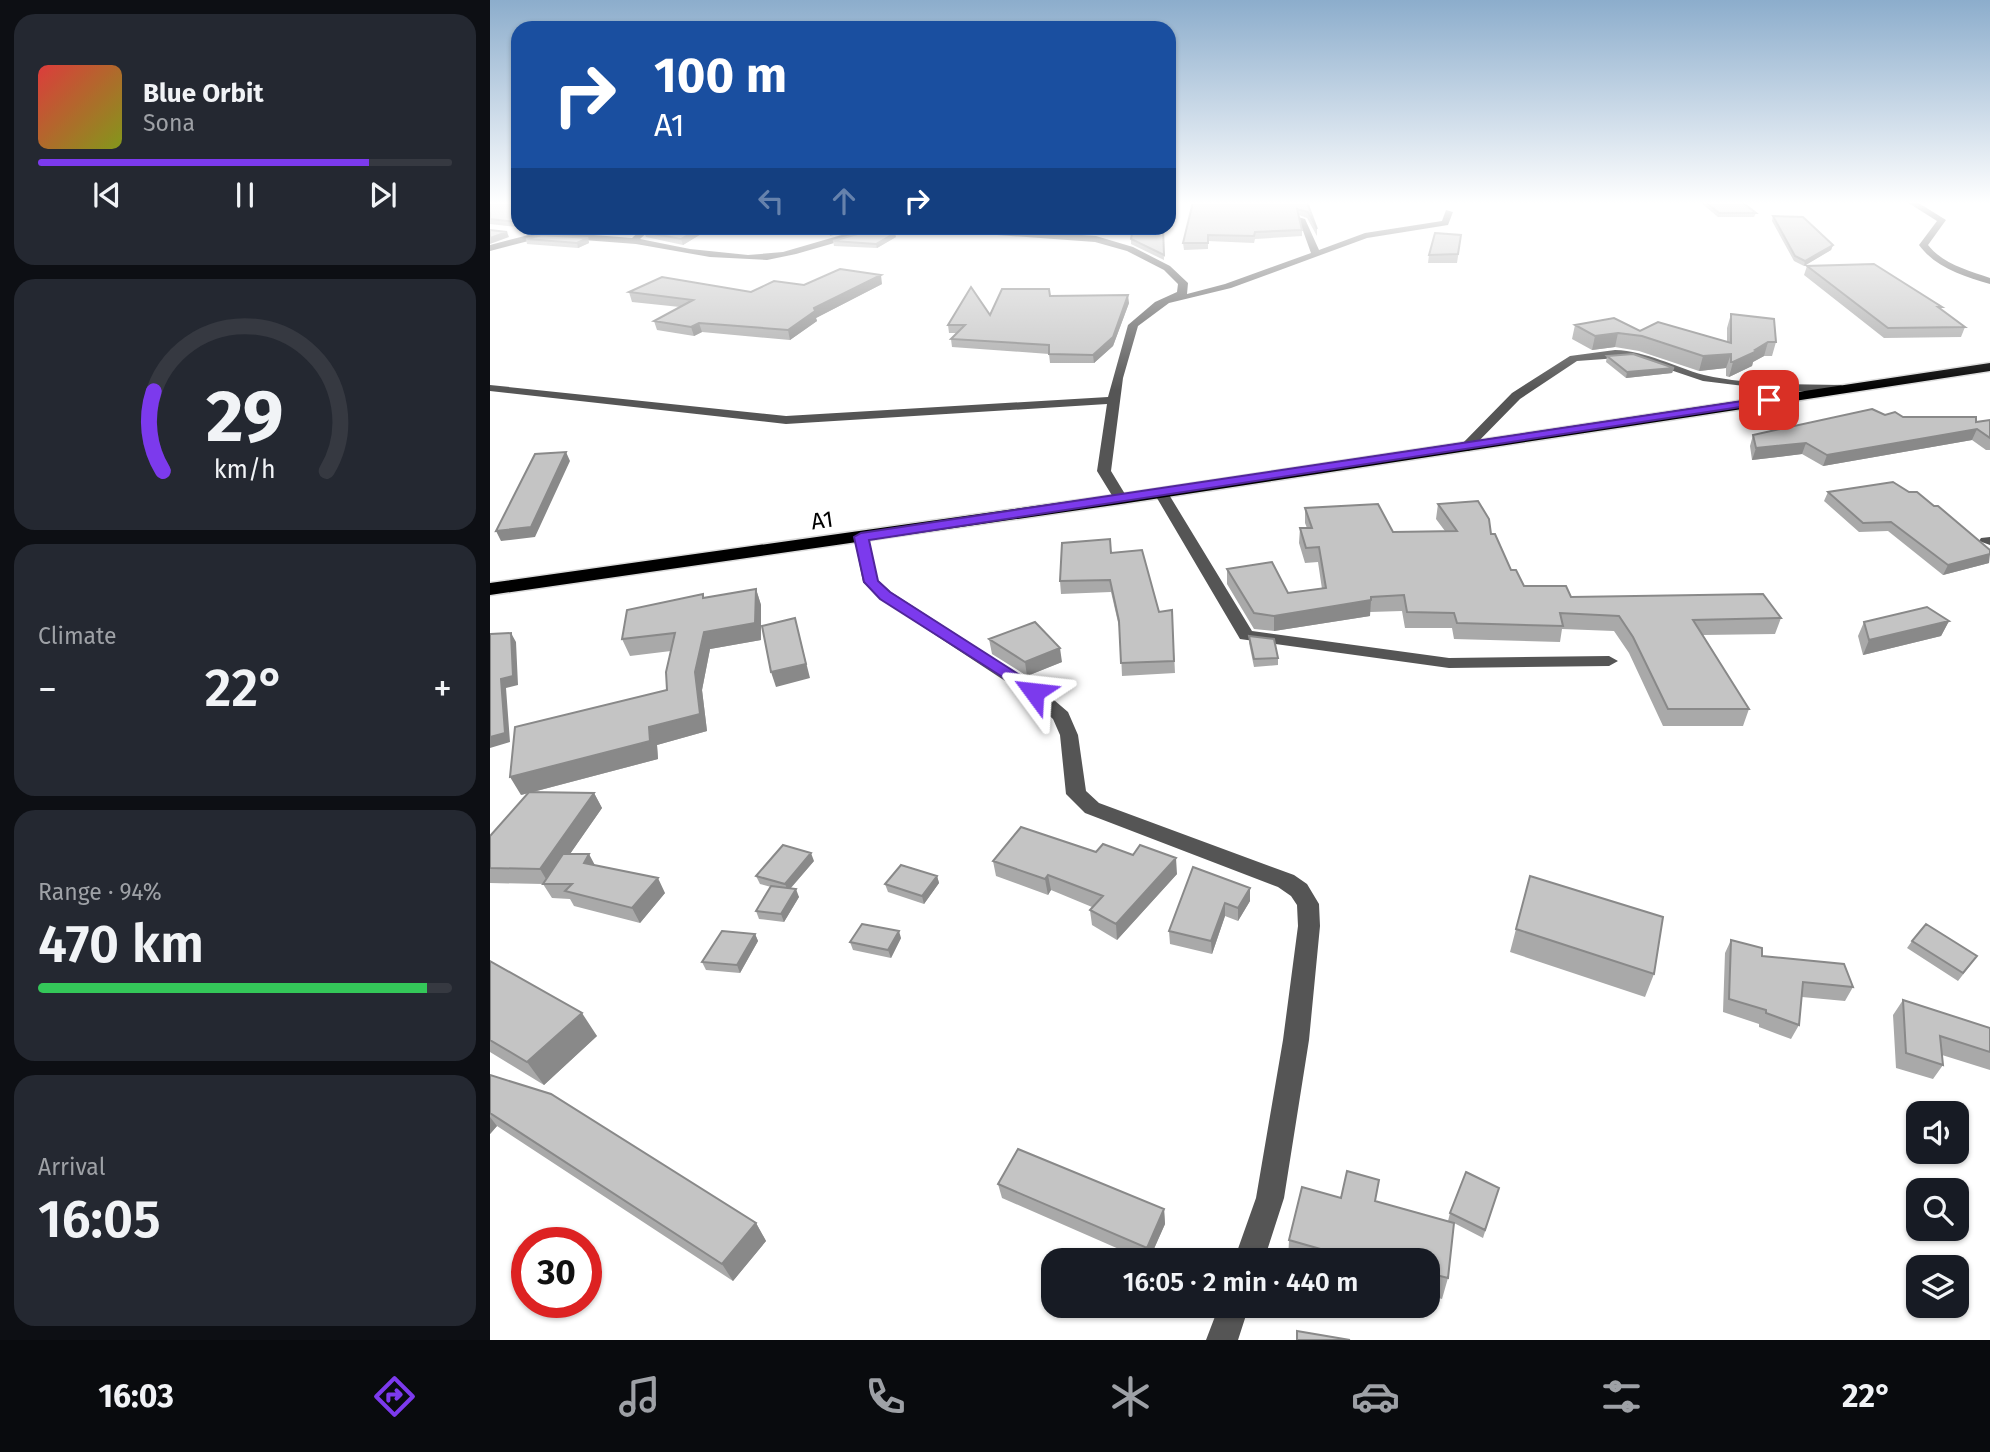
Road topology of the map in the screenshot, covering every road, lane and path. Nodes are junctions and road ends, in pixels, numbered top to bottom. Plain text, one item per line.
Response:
1 (1160, 265) edge
2 (1287, 265) edge
3 (1948, 265) edge
4 (1990, 281) edge
5 (1159, 304) junction
6 (1990, 367) edge
7 (490, 388) edge
8 (1841, 389) junction
9 (1114, 400) junction
10 (1464, 448) junction
11 (1161, 493) junction
12 (1121, 499) junction
13 (861, 537) junction
14 (490, 589) edge
15 (1609, 661) dead end
16 (1253, 1248) edge
17 (1230, 1318) edge
18 (1222, 1340) edge

1 - 5 street
2 - 5 street
3 - 4 street
5 - 9 street
6 - 8 highway, A1
7 - 9 street
8 - 10 highway, A1 / A1
8 - 10 street
9 - 12 street
10 - 11 highway, A1 / A1
11 - 12 highway, A1 / A1
11 - 15 street
12 - 13 highway, A1 / A1
13 - 14 highway, A1 / A1
13 - 16 street
17 - 18 street

